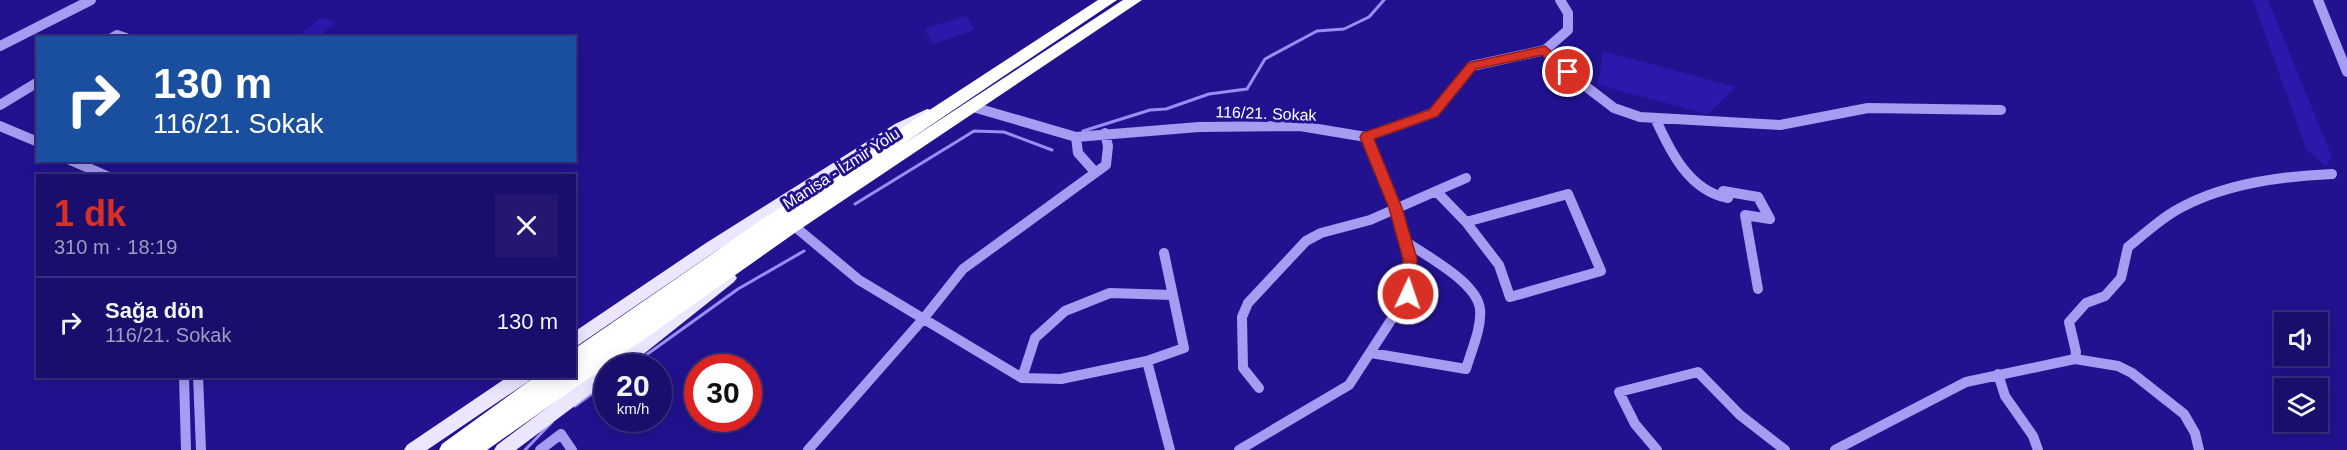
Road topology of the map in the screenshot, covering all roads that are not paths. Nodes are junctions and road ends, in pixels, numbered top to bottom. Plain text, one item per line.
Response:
1 (91, 0) edge
2 (1109, 0) edge
3 (1134, 0) edge
4 (1560, 0) edge
5 (2318, 0) edge
6 (0, 46) edge
7 (1545, 50) junction
8 (2347, 72) edge
9 (36, 86) edge
10 (967, 101) junction
11 (0, 107) edge
12 (2001, 110) dead end
13 (1655, 118) junction
14 (0, 126) edge
15 (0, 132) edge
16 (1105, 133) junction
17 (1076, 137) junction
18 (1366, 137) junction
19 (36, 141) edge
20 (36, 146) edge
21 (75, 162) edge
22 (87, 162) edge
23 (1095, 172) junction
24 (102, 174) edge
25 (114, 174) edge
26 (2332, 174) dead end
27 (1466, 178) dead end
28 (1436, 191) junction
29 (1395, 208) junction
30 (1465, 222) junction
31 (789, 227) junction
32 (1405, 242) junction
33 (1164, 253) dead end
34 (1758, 288) dead end
35 (1172, 295) junction
36 (924, 318) junction
37 (576, 340) edge
38 (1371, 353) junction
39 (631, 354) edge
40 (576, 359) edge
41 (2075, 359) junction
42 (1147, 361) junction
43 (1998, 374) junction
44 (576, 375) edge
45 (184, 378) edge
46 (198, 378) edge
47 (520, 378) edge
48 (549, 378) edge
49 (571, 378) edge
50 (1022, 378) junction
51 (594, 382) edge
52 (1259, 387) dead end
53 (186, 450) edge
54 (201, 450) edge
55 (412, 450) edge
56 (449, 450) edge
57 (471, 450) edge
58 (503, 450) edge
59 (540, 450) edge
60 (572, 450) edge
61 (808, 450) edge
62 (1170, 450) edge
63 (1239, 450) edge
64 (1657, 450) edge
65 (1785, 450) edge
66 (1835, 450) edge
67 (2038, 450) edge
68 (2199, 450) edge

1 - 6 street
2 - 10 highway, Manisa - İzmir Yolu
3 - 10 highway, Manisa - İzmir Yolu
4 - 7 street, 116/21. Sokak
5 - 8 street
7 - 13 street
7 - 18 street, 116/21. Sokak
9 - 11 street
10 - 17 street, 116/21. Sokak
10 - 31 highway, Manisa - İzmir Yolu
10 - 37 main road
10 - 40 highway, Manisa - İzmir Yolu
12 - 13 street
13 - 34 street
14 - 19 street
15 - 20 street
16 - 17 street, 116/21. Sokak
16 - 18 street, 116/21. Sokak
16 - 23 street
17 - 23 street
18 - 29 street
21 - 24 street
22 - 25 street
23 - 36 street
26 - 41 street
27 - 28 street
28 - 29 street
28 - 30 street
29 - 32 street
29 - 52 street
30 - 30 street
31 - 36 street
31 - 39 main road
31 - 44 highway, Manisa - İzmir Yolu
32 - 38 street
32 - 38 street
33 - 35 street
35 - 42 street
35 - 50 street
36 - 50 street
36 - 61 street
38 - 63 street
41 - 43 street
41 - 68 street
42 - 50 street
42 - 62 street
43 - 66 street
43 - 67 street
45 - 53 street
46 - 54 street
47 - 55 main road
48 - 56 highway
49 - 57 highway, Manisa - İzmir Yolu
51 - 58 main road
59 - 60 street
64 - 65 street

